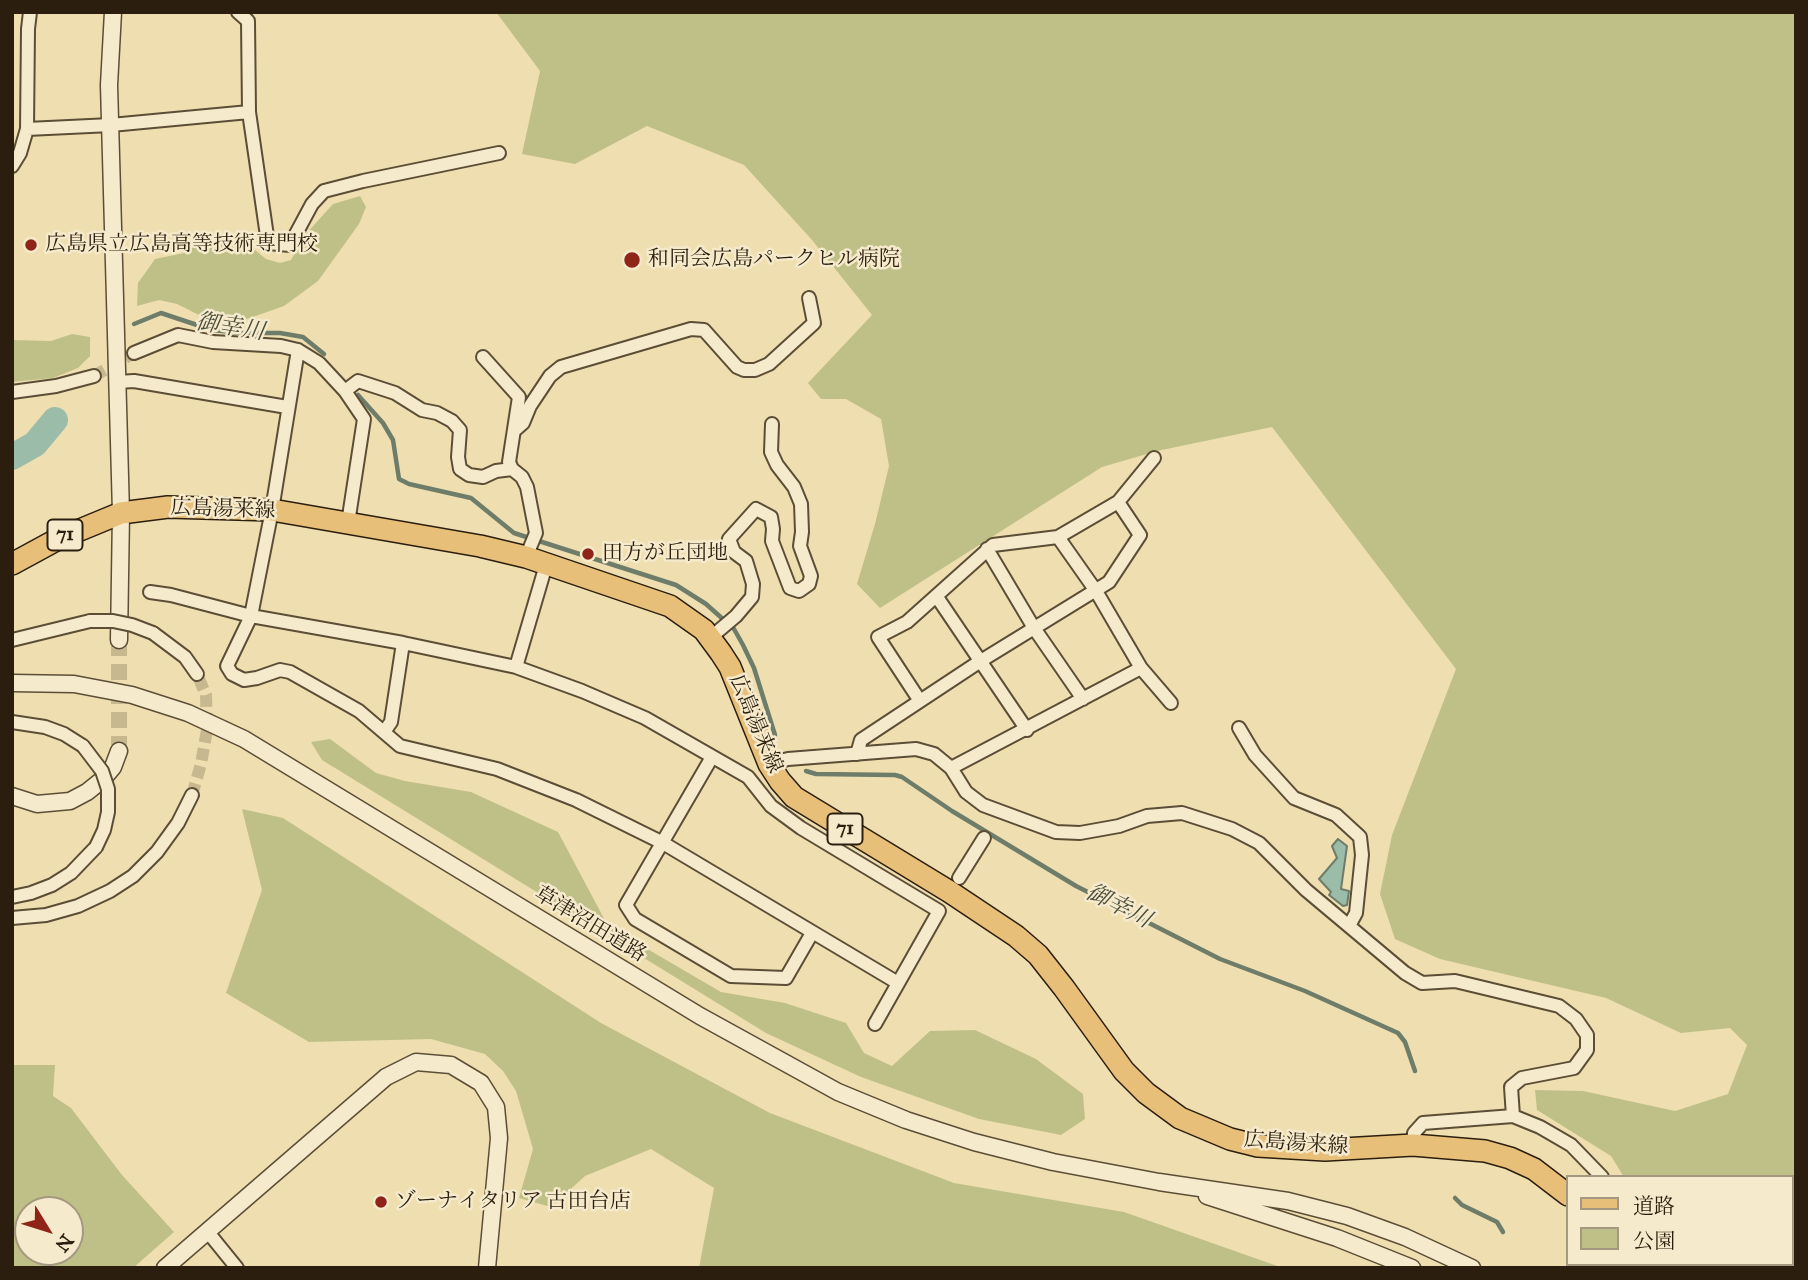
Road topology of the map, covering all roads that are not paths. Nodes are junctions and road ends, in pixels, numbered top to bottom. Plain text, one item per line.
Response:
1 (30, 12) edge
2 (113, 12) edge
3 (238, 12) edge
4 (248, 112) junction
5 (110, 125) junction
6 (27, 128) junction
7 (499, 153) dead end
8 (12, 166) edge
9 (809, 298) dead end
10 (298, 350) junction
11 (134, 353) tunnel mouth
12 (483, 357) dead end
13 (94, 376) tunnel mouth
14 (117, 383) junction
15 (345, 391) junction
16 (12, 392) edge
17 (287, 407) junction
18 (772, 424) dead end
19 (515, 430) junction
20 (1154, 458) dead end
21 (512, 469) junction
22 (1118, 502) junction
23 (272, 510) junction
24 (121, 513) junction
25 (348, 523) junction
26 (1058, 537) junction
27 (987, 549) junction
28 (526, 557) junction
29 (12, 564) edge
30 (547, 565) junction
31 (1096, 591) junction
32 (150, 592) dead end
33 (937, 597) junction
34 (251, 616) junction
35 (1034, 628) junction
36 (710, 638) junction
37 (12, 640) edge
38 (118, 640) tunnel mouth
39 (403, 643) junction
40 (979, 662) junction
41 (516, 667) junction
42 (1141, 668) junction
43 (197, 674) tunnel mouth
44 (12, 683) edge
45 (1083, 699) junction
46 (920, 701) junction
47 (1171, 703) dead end
48 (12, 722) edge
49 (1239, 728) dead end
50 (1027, 730) junction
51 (384, 732) junction
52 (119, 751) tunnel mouth
53 (857, 754) junction
54 (712, 757) junction
55 (769, 764) junction
56 (951, 768) junction
57 (12, 796) edge
58 (191, 796) tunnel mouth
59 (984, 838) dead end
60 (663, 843) junction
61 (959, 878) dead end
62 (12, 897) edge
63 (12, 918) edge
64 (1349, 926) junction
65 (811, 933) junction
66 (898, 983) junction
67 (875, 1024) dead end
68 (1513, 1116) junction
69 (1413, 1145) junction
70 (1600, 1175) edge
71 (1159, 1182) junction
72 (1566, 1193) edge
73 (207, 1231) junction
74 (165, 1268) edge
75 (237, 1268) edge
76 (488, 1268) edge
77 (1412, 1268) edge
78 (1472, 1268) edge

1 - 6 street
2 - 5 street
3 - 4 street
4 - 5 street
4 - 7 street
5 - 6 street
5 - 14 street
6 - 8 street
9 - 19 street
10 - 11 street
10 - 15 street
10 - 17 street
12 - 19 street
13 - 16 street
14 - 17 street
14 - 24 street
15 - 21 street
15 - 25 street
17 - 23 street
18 - 36 street
19 - 21 street
20 - 22 street
21 - 28 street
22 - 26 street
22 - 31 street
23 - 24 main road, 広島湯来線 / 71
23 - 25 main road, 広島湯来線 / 71
23 - 34 street
24 - 29 main road, 広島湯来線 / 71
24 - 38 street
25 - 28 main road, 広島湯来線 / 71
26 - 27 street
26 - 31 street
27 - 33 street
27 - 35 street
28 - 30 main road, 広島湯来線 / 71
30 - 36 main road, 広島湯来線 / 71
30 - 41 street
31 - 35 street
31 - 42 street
32 - 34 street
33 - 40 street
33 - 46 street
34 - 39 street
34 - 51 street
35 - 40 street
35 - 45 street
36 - 55 main road, 広島湯来線 / 71
37 - 43 street, bridge
39 - 41 street
39 - 51 street
40 - 46 street
40 - 50 street
41 - 54 street
42 - 45 street
42 - 47 street
44 - 71 street, 草津沼田道路
45 - 50 street
46 - 53 street
48 - 62 street, bridge
49 - 64 street
50 - 56 street
51 - 60 street
52 - 57 street
53 - 55 street
53 - 56 street
54 - 60 street
54 - 66 street
55 - 69 main road, 広島湯来線 / 71
56 - 64 street
58 - 63 street
59 - 61 street
60 - 65 street
60 - 65 street
64 - 68 street
65 - 66 street
66 - 67 street
68 - 69 street
68 - 70 street
69 - 72 main road, 広島湯来線 / 71
71 - 77 street
71 - 78 street
73 - 74 street
73 - 75 street
73 - 76 street

